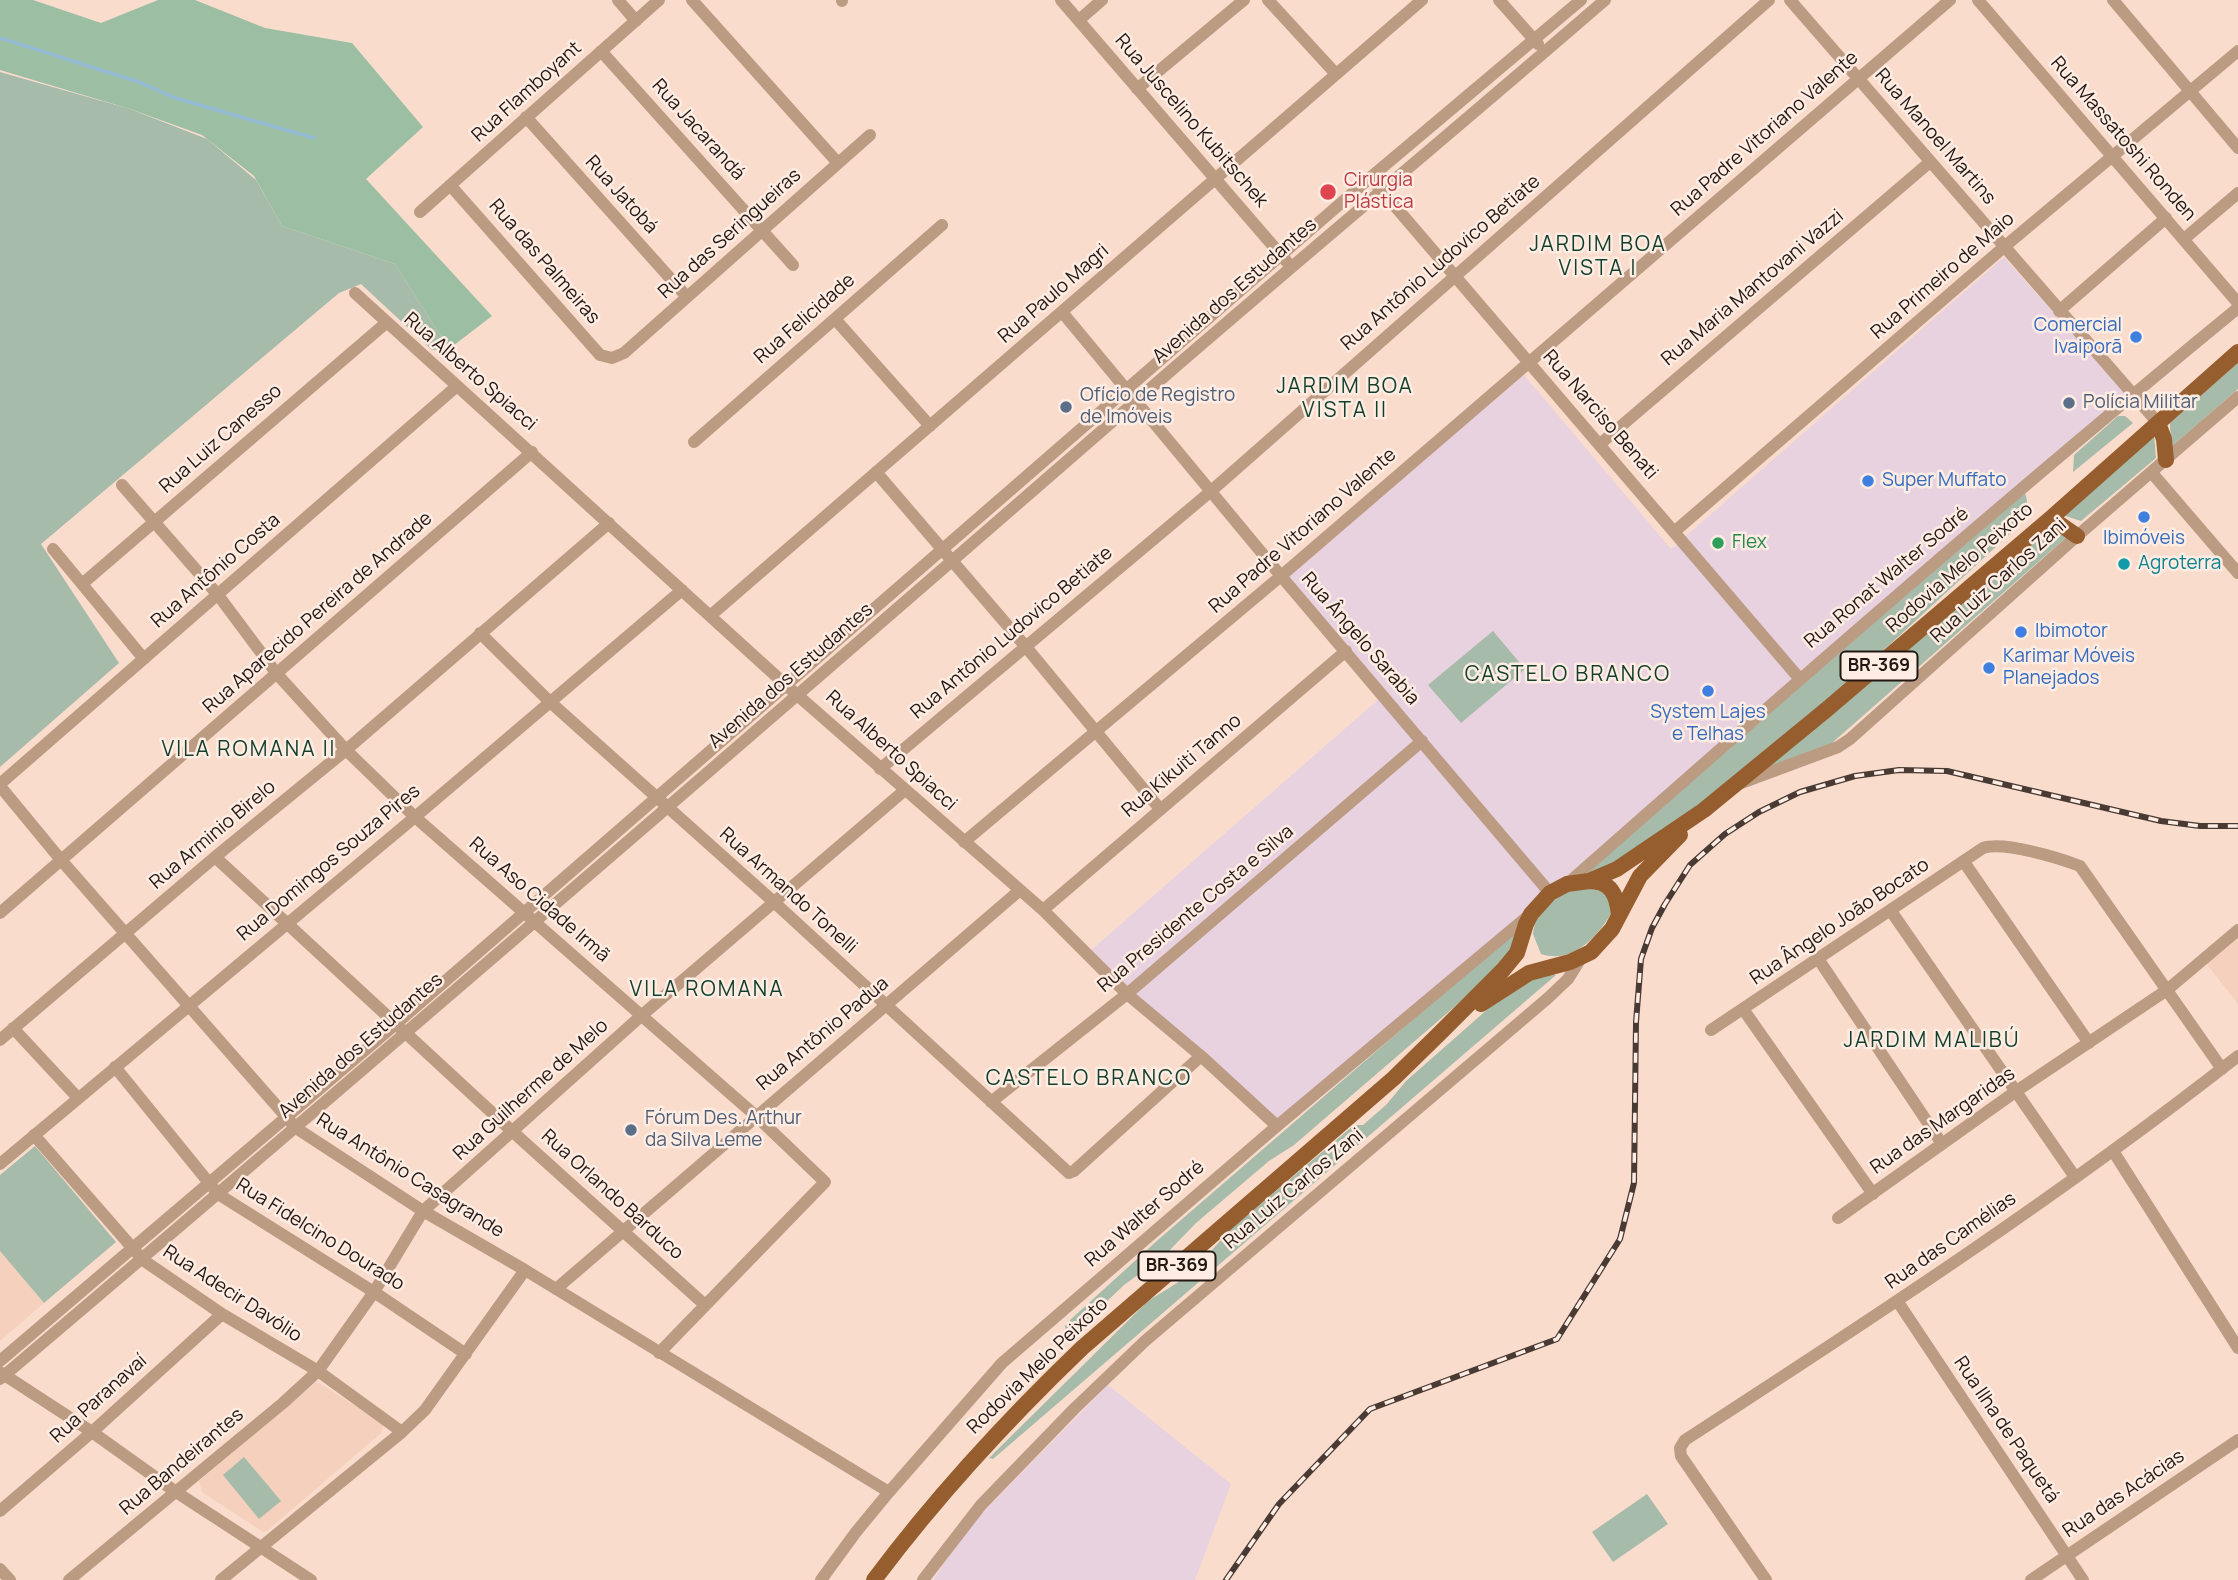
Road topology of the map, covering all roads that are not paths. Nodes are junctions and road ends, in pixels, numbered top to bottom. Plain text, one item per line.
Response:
1 (618, 0) edge
2 (659, 0) edge
3 (692, 0) edge
4 (1061, 0) edge
5 (1102, 0) edge
6 (1244, 0) edge
7 (1268, 0) edge
8 (1422, 0) edge
9 (1499, 0) edge
10 (1581, 0) edge
11 (1605, 0) edge
12 (1769, 0) edge
13 (1790, 0) edge
14 (1950, 0) edge
15 (1978, 0) edge
16 (2113, 0) edge
17 (1079, 20) junction
18 (636, 21) junction
19 (1535, 40) junction
20 (601, 51) junction
21 (2238, 51) edge
22 (1545, 52) junction
23 (1336, 74) junction
24 (1859, 79) junction
25 (1137, 89) junction
26 (2190, 91) junction
27 (527, 117) junction
28 (870, 135) dead end
29 (2238, 148) edge
30 (2113, 157) junction
31 (1930, 162) junction
32 (838, 163) junction
33 (1371, 177) junction
34 (1215, 180) junction
35 (450, 185) junction
36 (1382, 190) junction
37 (2238, 193) edge
38 (420, 212) dead end
39 (2166, 219) junction
40 (942, 225) dead end
41 (762, 230) junction
42 (2184, 239) junction
43 (2004, 247) junction
44 (1281, 256) junction
45 (793, 265) dead end
46 (1291, 268) junction
47 (1455, 277) junction
48 (355, 293) dead end
49 (687, 298) junction
50 (2238, 303) edge
51 (2238, 308) edge
52 (2059, 311) junction
53 (1062, 312) junction
54 (835, 319) junction
55 (386, 323) junction
56 (2238, 352) edge
57 (612, 358) joint
58 (1529, 362) junction
59 (457, 386) junction
60 (1128, 390) junction
61 (2132, 395) junction
62 (2238, 397) edge
63 (1137, 401) junction
64 (2158, 423) junction
65 (930, 426) junction
66 (694, 442) dead end
67 (1600, 444) junction
68 (532, 452) junction
69 (2166, 460) junction
70 (876, 472) junction
71 (2152, 473) junction
72 (122, 485) dead end
73 (1210, 492) junction
74 (2051, 518) junction
75 (156, 521) junction
76 (609, 523) junction
77 (1674, 532) junction
78 (2077, 536) junction
79 (53, 549) dead end
80 (943, 550) junction
81 (953, 563) junction
82 (2237, 569) edge
83 (1281, 576) junction
84 (82, 584) junction
85 (682, 590) junction
86 (218, 595) junction
87 (710, 616) junction
88 (480, 632) junction
89 (1026, 647) junction
90 (1346, 651) junction
91 (144, 659) junction
92 (277, 674) junction
93 (1799, 678) junction
94 (787, 686) junction
95 (800, 696) junction
96 (550, 701) junction
97 (1096, 732) junction
98 (1422, 741) junction
99 (346, 750) junction
100 (880, 769) junction
101 (0, 785) edge
102 (1734, 786) junction
103 (905, 790) junction
104 (662, 803) junction
105 (1160, 809) junction
106 (1704, 810) junction
107 (415, 817) junction
108 (964, 842) junction
109 (215, 857) junction
110 (61, 860) junction
111 (1964, 862) junction
112 (1589, 881) junction
113 (1567, 884) junction
114 (1020, 890) junction
115 (1550, 892) junction
116 (775, 903) junction
117 (1043, 910) junction
118 (1891, 911) junction
119 (0, 913) edge
120 (1531, 914) junction
121 (1619, 915) junction
122 (529, 917) junction
123 (286, 923) junction
124 (2238, 930) edge
125 (1524, 932) junction
126 (126, 933) junction
127 (1581, 958) junction
128 (1819, 960) junction
129 (1549, 966) junction
130 (2167, 990) junction
131 (1127, 994) junction
132 (887, 1005) junction
133 (188, 1006) junction
134 (1743, 1009) junction
135 (641, 1016) junction
136 (13, 1028) junction
137 (402, 1028) junction
138 (1711, 1030) dead end
139 (1440, 1033) junction
140 (0, 1040) edge
141 (2089, 1042) junction
142 (1201, 1056) junction
143 (2238, 1057) edge
144 (115, 1067) junction
145 (2222, 1069) junction
146 (2015, 1093) junction
147 (78, 1098) junction
148 (992, 1102) junction
149 (756, 1116) junction
150 (286, 1118) junction
151 (1277, 1126) junction
152 (296, 1128) junction
153 (513, 1132) junction
154 (34, 1135) junction
155 (1942, 1144) junction
156 (2113, 1151) junction
157 (0, 1164) edge
158 (2075, 1178) junction
159 (208, 1183) junction
160 (218, 1194) junction
161 (1873, 1194) junction
162 (423, 1211) junction
163 (1838, 1218) dead end
164 (623, 1231) junction
165 (132, 1248) junction
166 (143, 1260) junction
167 (525, 1270) junction
168 (556, 1289) junction
169 (374, 1292) junction
170 (1898, 1302) junction
171 (705, 1305) junction
172 (55, 1312) junction
173 (222, 1314) junction
174 (65, 1325) junction
175 (2238, 1348) edge
176 (659, 1353) junction
177 (466, 1354) junction
178 (0, 1361) edge
179 (318, 1371) junction
180 (2, 1375) edge
181 (92, 1432) junction
182 (402, 1432) junction
183 (2238, 1440) edge
184 (176, 1492) junction
185 (889, 1492) junction
186 (0, 1511) edge
187 (260, 1547) junction
188 (2067, 1556) junction
189 (0, 1569) edge
190 (10, 1580) edge
191 (69, 1580) edge
192 (221, 1580) edge
193 (311, 1580) edge
194 (821, 1580) edge
195 (874, 1580) edge
196 (923, 1580) edge
197 (1766, 1580) edge
198 (2031, 1580) edge
199 (2083, 1580) edge

1 - 18 street
2 - 18 street, Rua Flamboyant
3 - 32 street
4 - 17 street, Rua Juscelino Kubitschek
5 - 17 street
6 - 25 street
7 - 23 street
8 - 23 street, Rua Paulo Magri
9 - 19 street
10 - 19 street, Avenida dos Estudantes
11 - 22 street, Avenida dos Estudantes
12 - 47 street, Rua Antônio Ludovico Betiate
13 - 24 street, Rua Manoel Martins
14 - 24 street, Rua Padre Vitoriano Valente
15 - 30 street, Rua Massatoshi Ronden
16 - 26 street
17 - 25 street, Rua Juscelino Kubitschek
18 - 20 street, Rua Flamboyant
19 - 22 street
19 - 33 street, Avenida dos Estudantes
20 - 27 street, Rua Flamboyant
20 - 41 street, Rua Jacarandá
21 - 26 street, Rua Primeiro de Maio
22 - 36 street, Avenida dos Estudantes
23 - 34 street, Rua Paulo Magri
24 - 31 street, Rua Manoel Martins
24 - 58 street, Rua Padre Vitoriano Valente
25 - 34 street, Rua Juscelino Kubitschek
26 - 29 street
26 - 30 street, Rua Primeiro de Maio
27 - 35 street, Rua Flamboyant
27 - 49 street, Rua Jatobá
28 - 32 street, Rua das Seringueiras
30 - 39 street, Rua Massatoshi Ronden
30 - 43 street, Rua Primeiro de Maio
31 - 43 street, Rua Manoel Martins
31 - 67 street, Rua Maria Mantovani Vazzi
32 - 41 street, Rua das Seringueiras
33 - 36 street, Rua Narciso Benati
33 - 44 street, Avenida dos Estudantes
34 - 44 street, Rua Juscelino Kubitschek
34 - 53 street, Rua Paulo Magri
35 - 38 street, Rua Flamboyant
35 - 57 street, Rua das Palmeiras
36 - 46 street, Avenida dos Estudantes
36 - 47 street, Rua Narciso Benati
37 - 42 street
39 - 42 street, Rua Massatoshi Ronden
39 - 52 street
40 - 54 street, Rua Felicidade
41 - 45 street, Rua Jacarandá
41 - 49 street, Rua das Seringueiras
42 - 50 street, Rua Massatoshi Ronden
43 - 52 street, Rua Manoel Martins
43 - 77 street, Rua Primeiro de Maio
44 - 46 street, Rua Juscelino Kubitschek
44 - 60 street, Avenida dos Estudantes
46 - 63 street, Avenida dos Estudantes
47 - 58 street, Rua Narciso Benati
47 - 73 street, Rua Antônio Ludovico Betiate
48 - 55 street, Rua Alberto Spiacci
49 - 57 street, Rua das Seringueiras
51 - 61 street, Rua Ronat Walter Sodré
52 - 61 street, Rua Manoel Martins
53 - 60 street, Rua Ângelo Sarabia
53 - 65 street, Rua Paulo Magri
54 - 65 street
54 - 66 street, Rua Felicidade
55 - 59 street, Rua Alberto Spiacci
55 - 75 street, Rua Luiz Canesso
56 - 64 main road, Rodovia Melo Peixoto / BR-369
58 - 67 street, Rua Narciso Benati
58 - 83 street, Rua Padre Vitoriano Valente
59 - 68 street, Rua Alberto Spiacci
59 - 86 street, Rua Antônio Costa
60 - 63 street, Rua Ângelo Sarabia
60 - 80 street, Avenida dos Estudantes
61 - 64 street, Rua Manoel Martins
61 - 93 street, Rua Ronat Walter Sodré
62 - 69 street, Rua Luiz Carlos Zani
63 - 73 street, Rua Ângelo Sarabia
63 - 81 street, Avenida dos Estudantes
64 - 69 main road
64 - 74 main road, Rodovia Melo Peixoto / BR-369
65 - 70 street, Rua Paulo Magri
67 - 77 street, Rua Narciso Benati
68 - 76 street, Rua Alberto Spiacci
68 - 92 street, Rua Aparecido Pereira de Andrade
69 - 71 street, Rua Luiz Carlos Zani
70 - 80 street
70 - 87 street, Rua Paulo Magri
71 - 78 street, Rua Luiz Carlos Zani
71 - 82 street
72 - 75 street
73 - 83 street, Rua Ângelo Sarabia
73 - 89 street, Rua Antônio Ludovico Betiate
74 - 78 main road
74 - 102 main road, Rodovia Melo Peixoto / BR-369
75 - 84 street, Rua Luiz Canesso
75 - 86 street
76 - 85 street, Rua Alberto Spiacci
76 - 88 street, Rua Arminio Birelo
77 - 93 street, Rua Narciso Benati
78 - 102 street, Rua Luiz Carlos Zani
79 - 84 street
80 - 81 street
80 - 94 street, Avenida dos Estudantes
81 - 89 street
81 - 95 street, Avenida dos Estudantes
83 - 90 street, Rua Ângelo Sarabia
83 - 97 street, Rua Padre Vitoriano Valente
84 - 91 street
85 - 87 street, Rua Alberto Spiacci
85 - 96 street, Rua Domingos Souza Pires
86 - 91 street, Rua Antônio Costa
86 - 92 street
87 - 94 street, Rua Alberto Spiacci
88 - 96 street, Rua Armando Tonelli
88 - 99 street, Rua Arminio Birelo
89 - 97 street
89 - 100 street, Rua Antônio Ludovico Betiate
90 - 98 street, Rua Ângelo Sarabia
90 - 105 street, Rua Kikuiti Tanno
91 - 101 street, Rua Antônio Costa
92 - 99 street
92 - 110 street, Rua Aparecido Pereira de Andrade
93 - 113 street, Rua Ronat Walter Sodré
94 - 95 street, Rua Alberto Spiacci
94 - 104 street, Avenida dos Estudantes
95 - 100 street, Rua Alberto Spiacci
95 - 104 street, Avenida dos Estudantes
96 - 104 street, Rua Armando Tonelli
96 - 107 street, Rua Domingos Souza Pires
97 - 105 street
97 - 108 street, Rua Padre Vitoriano Valente
98 - 115 street, Rua Ângelo Sarabia
98 - 131 street, Rua Presidente Costa e Silva
99 - 107 street, Rua Aso Cidade Irmã
99 - 109 street, Rua Arminio Birelo
100 - 103 street, Rua Alberto Spiacci
101 - 110 street, Rua Antônio Casagrande
102 - 106 main road, Rodovia Melo Peixoto / BR-369
103 - 108 street, Rua Alberto Spiacci
103 - 116 street, Rua Guilherme de Melo
104 - 116 street, Rua Armando Tonelli
104 - 122 street, Avenida dos Estudantes
105 - 117 street, Rua Kikuiti Tanno
106 - 112 main road, Rodovia Melo Peixoto / BR-369
106 - 121 main road, Rodovia Melo Peixoto / BR-369
107 - 122 street, Rua Aso Cidade Irmã
107 - 123 street, Rua Domingos Souza Pires
108 - 114 street, Rua Alberto Spiacci
109 - 123 street, Rua Orlando Barduco
109 - 126 street, Rua Arminio Birelo
110 - 119 street, Rua Aparecido Pereira de Andrade
110 - 126 street, Rua Antônio Casagrande
111 - 118 street, Rua Ângelo João Bocato
111 - 130 street, Rua Ângelo João Bocato
111 - 141 street
112 - 113 main road, Rodovia Melo Peixoto / BR-369
112 - 121 main road
113 - 115 main road, Rodovia Melo Peixoto / BR-369
114 - 117 street, Rua Alberto Spiacci
114 - 132 street, Rua Antônio Padua
115 - 120 main road, Rodovia Melo Peixoto / BR-369
116 - 132 street, Rua Armando Tonelli
116 - 135 street, Rua Guilherme de Melo
117 - 131 street, Rua Alberto Spiacci
118 - 128 street, Rua Ângelo João Bocato
118 - 146 street
120 - 125 main road, Rodovia Melo Peixoto / BR-369
120 - 151 street, Rua Walter Sodré
121 - 127 main road, Rodovia Melo Peixoto / BR-369
122 - 135 street, Rua Aso Cidade Irmã
122 - 137 street, Avenida dos Estudantes
123 - 133 street, Rua Domingos Souza Pires
123 - 137 street, Rua Orlando Barduco
124 - 130 street, Rua das Margaridas
125 - 129 main road
125 - 139 main road, Rodovia Melo Peixoto / BR-369
126 - 133 street, Rua Antônio Casagrande
126 - 136 street, Rua Arminio Birelo
127 - 129 main road, Rodovia Melo Peixoto / BR-369
127 - 196 street, Rua Luiz Carlos Zani
128 - 134 street, Rua Ângelo João Bocato
128 - 155 street
129 - 139 main road, Rodovia Melo Peixoto / BR-369
130 - 141 street, Rua das Margaridas
130 - 145 street
131 - 142 street, Rua Alberto Spiacci
131 - 148 street, Rua Presidente Costa e Silva
132 - 148 street, Rua Armando Tonelli
132 - 149 street, Rua Antônio Padua
133 - 144 street, Rua Domingos Souza Pires
133 - 150 street, Rua Antônio Casagrande
134 - 138 street, Rua Ângelo João Bocato
134 - 161 street
135 - 149 street, Rua Aso Cidade Irmã
135 - 153 street, Rua Guilherme de Melo
136 - 140 street, Rua Arminio Birelo
136 - 147 street
137 - 150 street, Avenida dos Estudantes
137 - 152 street, Avenida dos Estudantes
137 - 153 street, Rua Orlando Barduco
139 - 195 main road, Rodovia Melo Peixoto / BR-369
141 - 146 street, Rua das Margaridas
142 - 148 street, Rua Armando Tonelli
142 - 151 street, Rua Alberto Spiacci
143 - 145 street, Rua das Camélias
144 - 147 street, Rua Domingos Souza Pires
144 - 159 street, Rua Fidelcino Dourado
145 - 156 street, Rua das Camélias
146 - 155 street, Rua das Margaridas
146 - 158 street
147 - 154 street, Rua Domingos Souza Pires
149 - 164 street, Rua Antônio Padua
149 - 171 street, Rua Aso Cidade Irmã
150 - 152 street, Rua Antônio Casagrande
150 - 159 street, Avenida dos Estudantes
151 - 185 street, Rua Walter Sodré
152 - 160 street, Avenida dos Estudantes
152 - 162 street, Rua Antônio Casagrande
153 - 162 street, Rua Guilherme de Melo
153 - 164 street, Rua Orlando Barduco
154 - 157 street, Rua Domingos Souza Pires
154 - 165 street, Rua Adecir Davólio
155 - 161 street, Rua das Margaridas
156 - 158 street, Rua das Camélias
156 - 175 street
158 - 170 street, Rua das Camélias
159 - 160 street, Rua Fidelcino Dourado
159 - 165 street, Avenida dos Estudantes
160 - 166 street, Avenida dos Estudantes
160 - 169 street, Rua Fidelcino Dourado
161 - 163 street, Rua das Margaridas
162 - 167 street, Rua Antônio Casagrande
162 - 169 street, Rua Guilherme de Melo
164 - 168 street, Rua Antônio Padua
164 - 171 street, Rua Orlando Barduco
165 - 166 street, Rua Adecir Davólio
165 - 172 street, Avenida dos Estudantes
166 - 173 street, Rua Adecir Davólio
166 - 174 street, Avenida dos Estudantes
167 - 168 street, Rua Antônio Casagrande
167 - 177 street
168 - 176 street, Rua Antônio Casagrande
169 - 177 street, Rua Fidelcino Dourado
169 - 179 street, Rua Guilherme de Melo
170 - 188 street, Rua Ilha de Paquetá
170 - 197 street, Rua das Camélias
171 - 176 street
172 - 174 street
172 - 178 street, Avenida dos Estudantes
173 - 179 street, Rua Adecir Davólio
173 - 181 street, Rua Paranavaí
174 - 180 street, Avenida dos Estudantes
176 - 185 street, Rua Antônio Casagrande
177 - 182 street
179 - 182 street, Rua Adecir Davólio
179 - 184 street, Rua Bandeirantes
180 - 181 street
181 - 184 street
181 - 186 street, Rua Paranavaí
182 - 187 street
183 - 188 street, Rua das Acácias
184 - 187 street
184 - 191 street, Rua Bandeirantes
185 - 194 street, Rua Walter Sodré
187 - 192 street
187 - 193 street
188 - 198 street, Rua das Acácias
188 - 199 street, Rua Ilha de Paquetá
189 - 190 street

